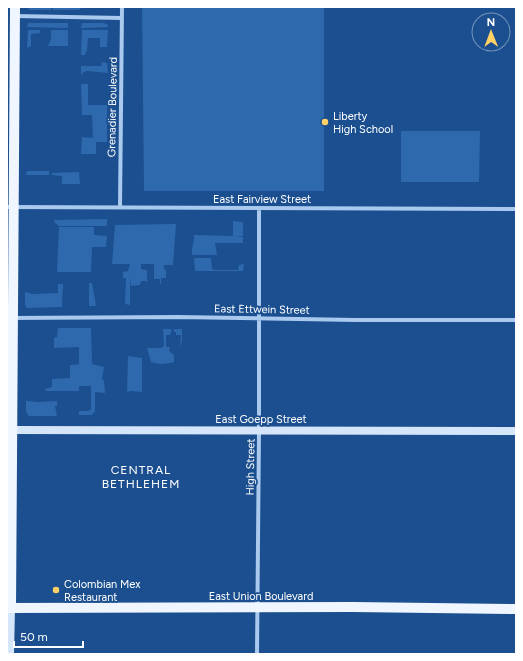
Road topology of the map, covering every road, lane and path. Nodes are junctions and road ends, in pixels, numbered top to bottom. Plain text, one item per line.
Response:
1 (122, 7) edge
2 (15, 12) edge
3 (122, 18) junction
4 (11, 207) edge
5 (120, 207) junction
6 (259, 208) junction
7 (516, 209) edge
8 (10, 318) edge
9 (260, 318) junction
10 (516, 320) edge
11 (10, 430) edge
12 (259, 430) junction
13 (516, 431) edge
14 (9, 608) edge
15 (257, 608) junction
16 (516, 609) edge
17 (10, 654) edge
18 (257, 654) edge

1 - 3 street, Grenadier Boulevard
2 - 3 street
2 - 4 main road
3 - 5 street, Grenadier Boulevard
4 - 5 street, East Fairview Street
4 - 8 main road
5 - 6 street, East Fairview Street
6 - 7 street, East Fairview Street
6 - 9 street, High Street
8 - 9 street, East Ettwein Street
8 - 11 main road
9 - 10 street, East Ettwein Street
9 - 12 street, High Street
11 - 12 street, East Goepp Street
11 - 14 main road
12 - 13 street, East Goepp Street
12 - 15 street, High Street
14 - 15 main road, East Union Boulevard
14 - 17 street
15 - 16 main road, East Union Boulevard
15 - 18 street, High Street

